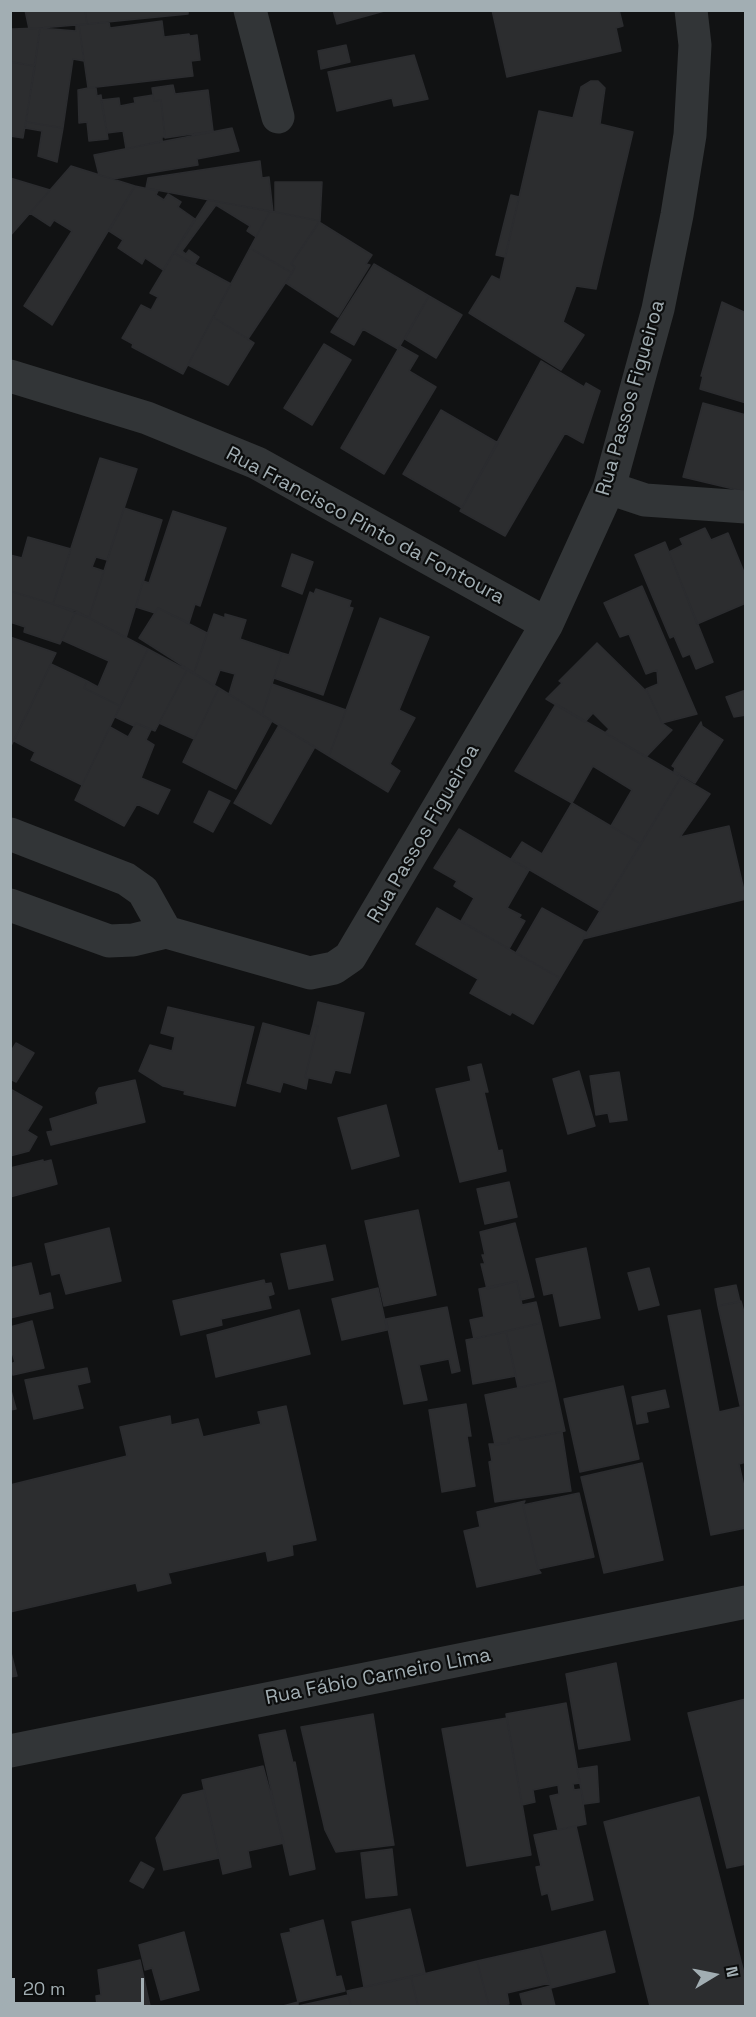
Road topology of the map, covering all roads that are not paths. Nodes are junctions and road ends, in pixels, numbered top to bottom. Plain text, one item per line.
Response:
1 (250, 10) edge
2 (691, 10) edge
3 (278, 117) dead end
4 (10, 376) edge
5 (609, 488) junction
6 (746, 507) edge
7 (547, 624) junction
8 (10, 834) edge
9 (10, 905) edge
10 (165, 932) junction
11 (746, 1602) edge
12 (10, 1751) edge

1 - 3 street
2 - 5 street, Rua Passos Figueiroa
4 - 7 street, Rua Francisco Pinto da Fontoura
5 - 6 street
5 - 7 street, Rua Passos Figueiroa
7 - 10 street, Rua Passos Figueiroa
8 - 10 street
9 - 10 street
11 - 12 street, Rua Fábio Carneiro Lima

